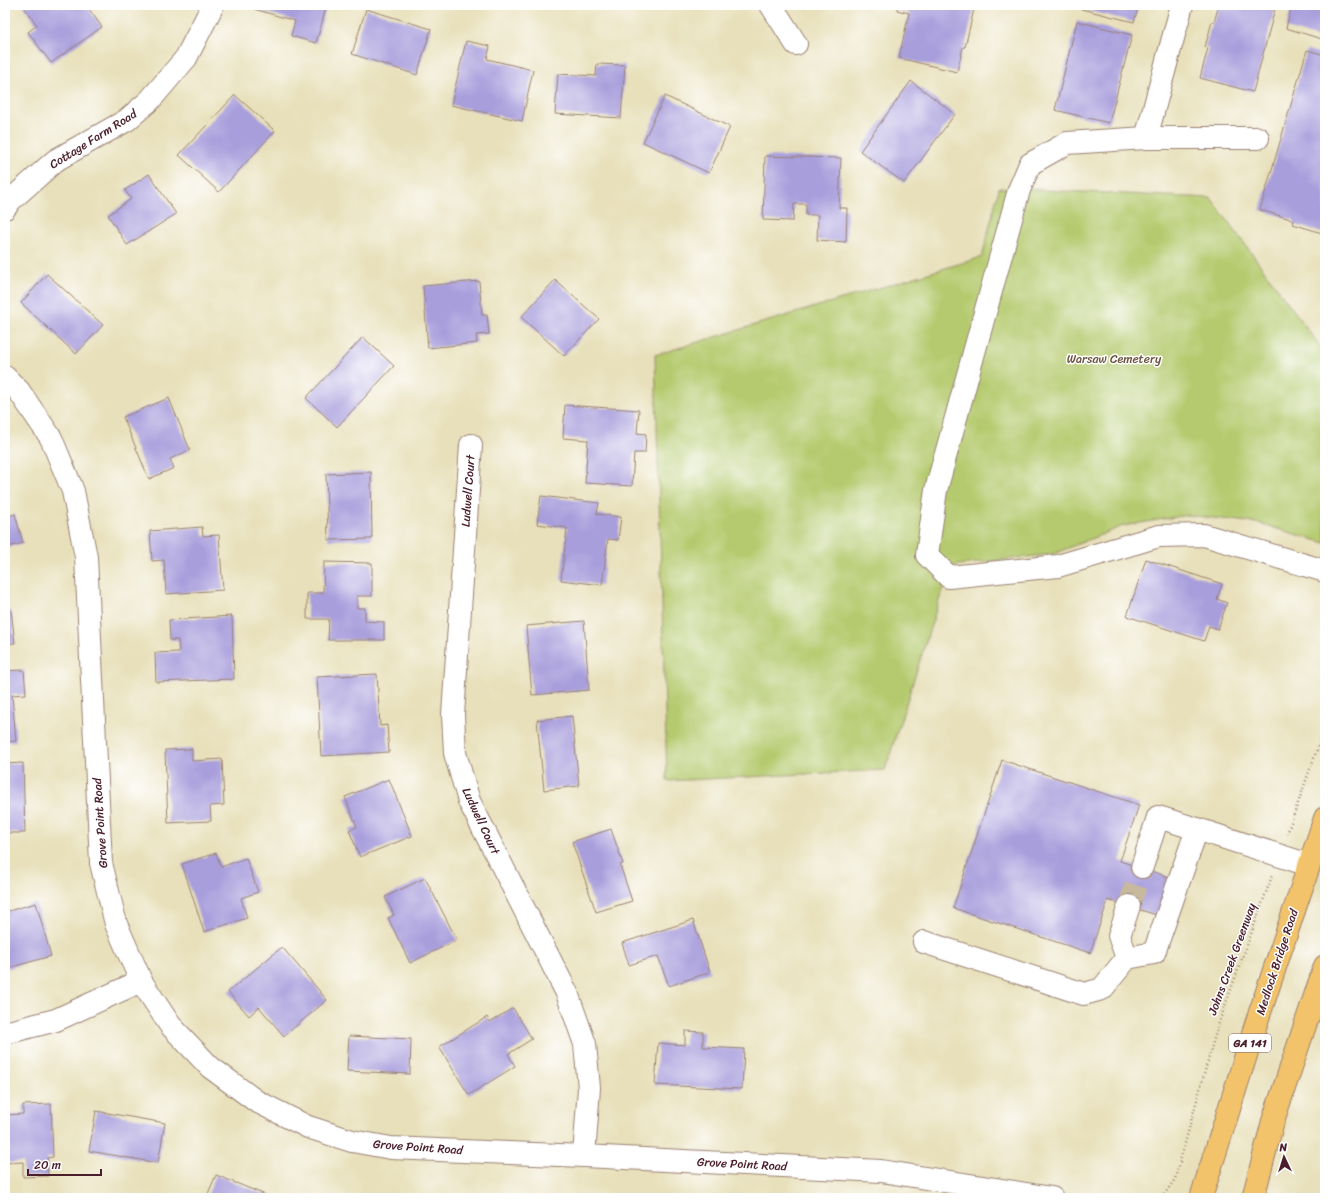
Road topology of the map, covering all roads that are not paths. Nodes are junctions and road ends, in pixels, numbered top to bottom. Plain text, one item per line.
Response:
1 (213, 5) edge
2 (771, 5) edge
3 (1182, 5) edge
4 (796, 44) dead end
5 (1146, 138) junction
6 (1258, 138) dead end
7 (5, 208) edge
8 (5, 377) edge
9 (471, 445) dead end
10 (1325, 571) edge
11 (1325, 818) edge
12 (1197, 829) junction
13 (1309, 865) junction
14 (1142, 867) tunnel mouth
15 (1129, 906) tunnel mouth
16 (924, 942) dead end
17 (1127, 958) junction
18 (1325, 966) edge
19 (141, 982) junction
20 (5, 1033) edge
21 (584, 1156) junction
22 (957, 1184) junction
23 (996, 1198) edge
24 (1052, 1198) edge
25 (1201, 1198) edge
26 (1252, 1198) edge

1 - 7 street, Cottage Farm Road
2 - 4 street
3 - 5 street
5 - 6 street
5 - 10 street
8 - 19 street, Grove Point Road
9 - 21 street, Ludwell Court
11 - 13 highway, Medlock Bridge Road / GA 141
12 - 13 street
12 - 14 street
12 - 17 street
13 - 25 highway, Medlock Bridge Road / GA 141
15 - 17 street
16 - 17 street
18 - 26 highway
19 - 20 street
19 - 21 street, Grove Point Road
21 - 22 street, Grove Point Road
22 - 23 street, Grove Point Road
22 - 24 street, Grove Point Road

